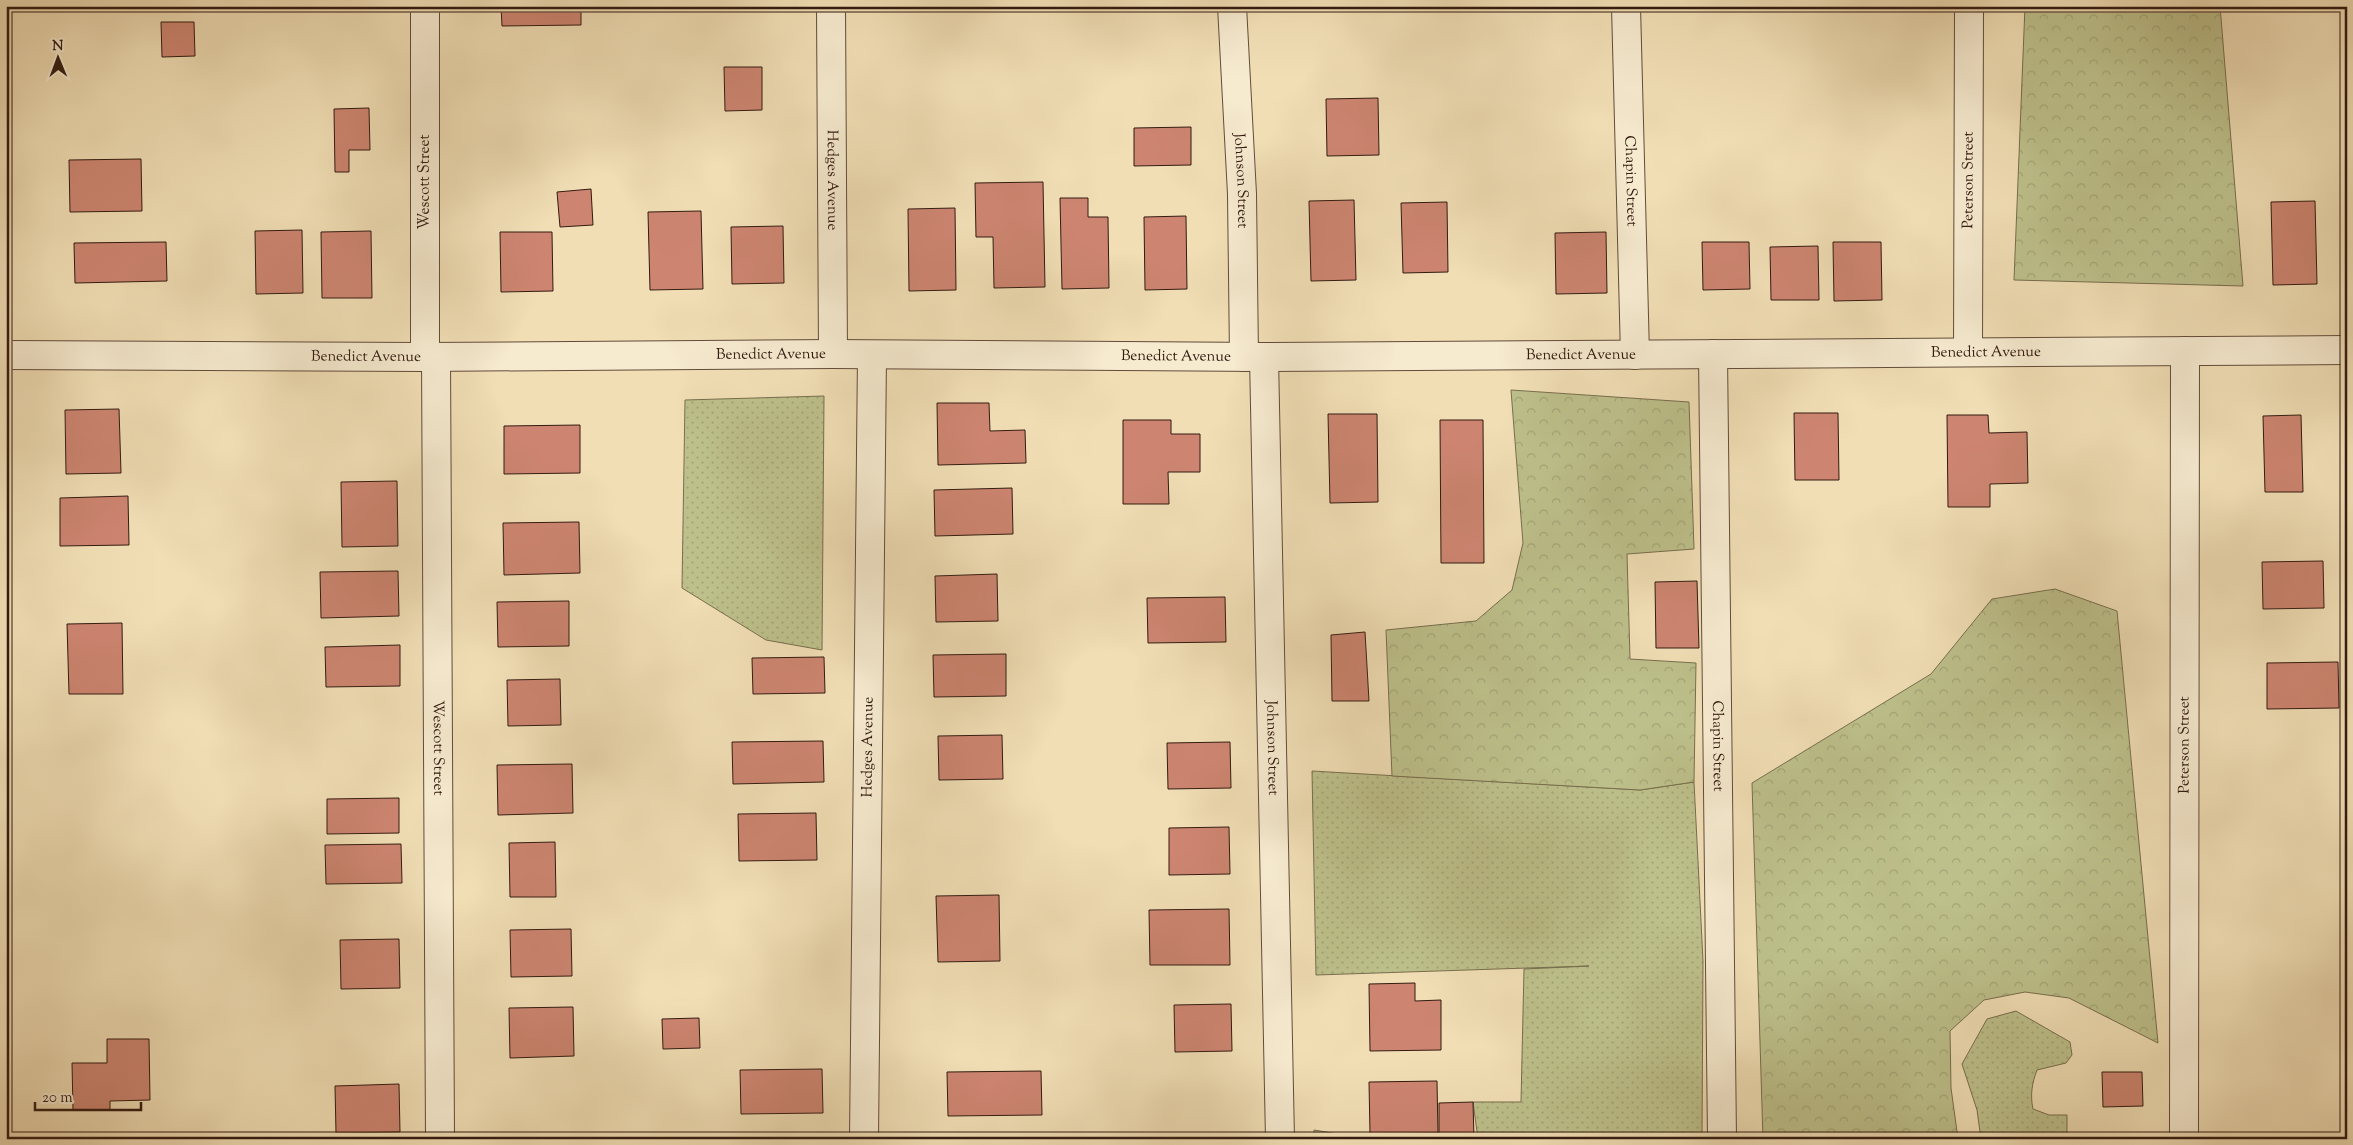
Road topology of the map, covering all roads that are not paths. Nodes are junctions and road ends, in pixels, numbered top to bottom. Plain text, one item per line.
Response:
1 (425, 6) edge
2 (831, 6) edge
3 (1232, 6) edge
4 (1626, 6) edge
5 (1969, 6) edge
6 (2347, 350) edge
7 (2185, 351) junction
8 (1968, 352) junction
9 (833, 354) junction
10 (1713, 354) junction
11 (6, 355) edge
12 (872, 355) junction
13 (1635, 355) junction
14 (431, 357) junction
15 (1254, 357) junction
16 (440, 1139) edge
17 (864, 1139) edge
18 (1280, 1139) edge
19 (1722, 1139) edge
20 (2184, 1139) edge

1 - 14 street, Wescott Street
2 - 9 street, Hedges Avenue
3 - 15 street, Johnson Street
4 - 13 street, Chapin Street
5 - 8 street, Peterson Street
6 - 7 street, Benedict Avenue
7 - 8 street, Benedict Avenue
7 - 20 street, Peterson Street
8 - 10 street, Benedict Avenue
9 - 12 street, Benedict Avenue
9 - 14 street, Benedict Avenue
10 - 13 street, Benedict Avenue
10 - 19 street, Chapin Street
11 - 14 street, Benedict Avenue
12 - 15 street, Benedict Avenue
12 - 17 street, Hedges Avenue
13 - 15 street, Benedict Avenue
14 - 16 street, Wescott Street
15 - 18 street, Johnson Street

